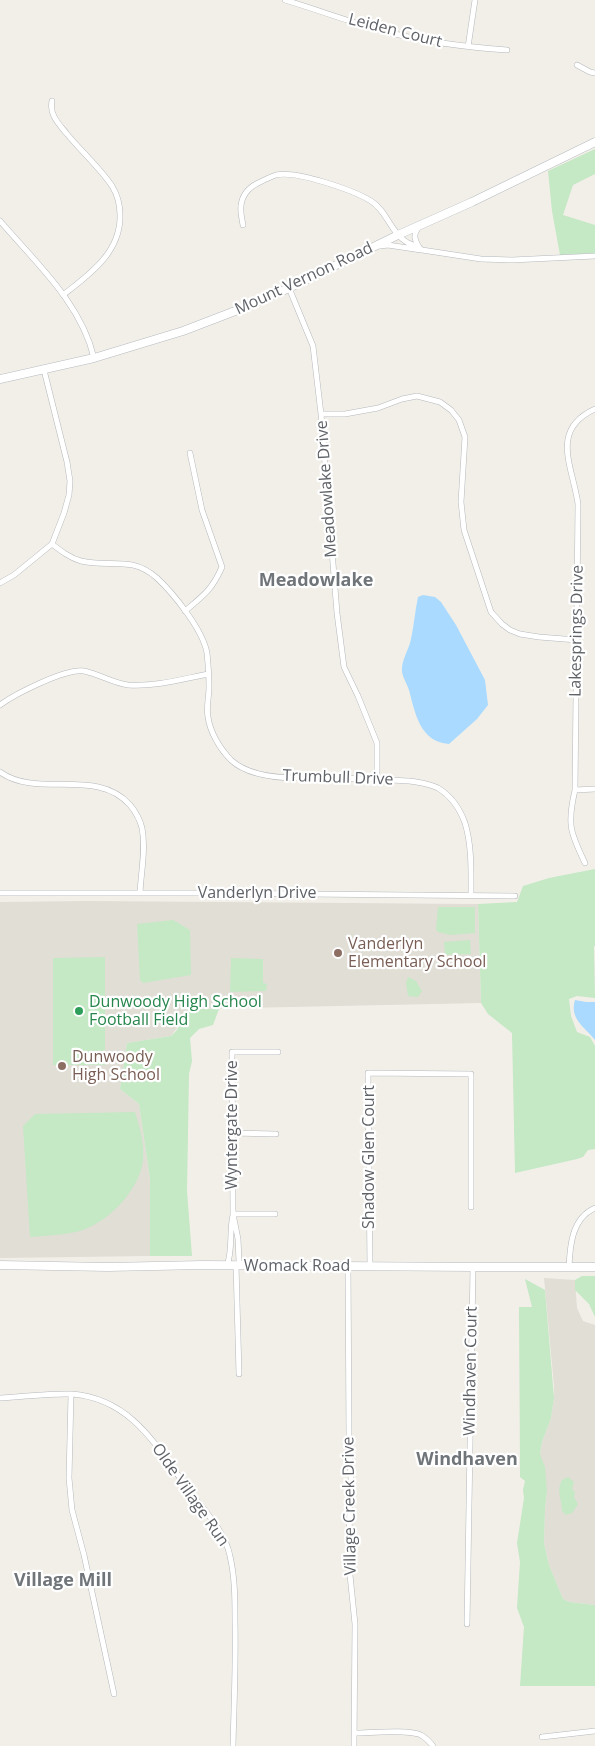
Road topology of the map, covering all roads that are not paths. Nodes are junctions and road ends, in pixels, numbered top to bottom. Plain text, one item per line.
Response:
1 (288, 0) edge
2 (475, 0) edge
3 (468, 47) junction
4 (507, 50) dead end
5 (577, 65) dead end
6 (595, 73) edge
7 (52, 101) dead end
8 (595, 142) edge
9 (0, 221) edge
10 (244, 225) dead end
11 (419, 227) junction
12 (398, 235) junction
13 (373, 247) junction
14 (421, 248) junction
15 (595, 256) edge
16 (290, 288) junction
17 (63, 295) junction
18 (94, 358) junction
19 (44, 370) junction
20 (0, 379) edge
21 (595, 409) edge
22 (321, 414) junction
23 (190, 453) dead end
24 (52, 544) junction
25 (0, 583) edge
26 (185, 611) junction
27 (577, 640) junction
28 (208, 674) junction
29 (0, 705) edge
30 (0, 772) edge
31 (377, 778) junction
32 (595, 789) edge
33 (575, 790) junction
34 (585, 864) dead end
35 (0, 893) edge
36 (140, 893) junction
37 (471, 895) junction
38 (514, 896) dead end
39 (278, 1052) dead end
40 (232, 1134) junction
41 (276, 1134) dead end
42 (471, 1207) dead end
43 (595, 1208) edge
44 (233, 1214) junction
45 (275, 1214) dead end
46 (238, 1252) junction
47 (230, 1253) junction
48 (0, 1265) edge
49 (235, 1265) junction
50 (348, 1266) junction
51 (370, 1266) junction
52 (569, 1267) junction
53 (595, 1267) edge
54 (472, 1268) junction
55 (239, 1374) dead end
56 (71, 1394) junction
57 (0, 1398) edge
58 (468, 1624) dead end
59 (114, 1694) dead end
60 (595, 1731) edge
61 (354, 1733) junction
62 (542, 1737) dead end
63 (233, 1746) edge
64 (354, 1746) edge
65 (433, 1746) edge

1 - 3 street, Leiden Court
2 - 3 street
3 - 4 street, Leiden Court
5 - 6 street
7 - 17 street
8 - 11 main road, Mount Vernon Road
9 - 17 street
10 - 12 street
11 - 12 main road, Mount Vernon Road
11 - 14 street
12 - 13 main road, Mount Vernon Road
12 - 14 street
13 - 14 street
13 - 16 main road, Mount Vernon Road
14 - 15 street
16 - 18 main road, Mount Vernon Road
16 - 22 street, Meadowlake Drive
17 - 18 street
18 - 19 main road, Mount Vernon Road
19 - 20 main road, Mount Vernon Road
19 - 24 street
21 - 27 street, Lakesprings Drive
22 - 27 street
22 - 31 street, Meadowlake Drive
23 - 26 street
24 - 25 street
24 - 26 street, Trumbull Drive
26 - 28 street, Trumbull Drive
27 - 33 street, Lakesprings Drive
28 - 29 street
28 - 31 street, Trumbull Drive
30 - 36 street
31 - 37 street, Trumbull Drive
32 - 33 street
33 - 34 street, Lakesprings Drive
35 - 36 street, Vanderlyn Drive
36 - 37 street, Vanderlyn Drive
37 - 38 street, Vanderlyn Drive
39 - 40 street, Wyntergate Drive
40 - 41 street
40 - 44 street, Wyntergate Drive
42 - 51 street, Shadow Glen Court
43 - 52 street
44 - 45 street
44 - 46 street, Wyntergate Drive
44 - 47 street, Wyntergate Drive
46 - 47 street
46 - 49 street, Wyntergate Drive
47 - 49 street, Wyntergate Drive
48 - 49 main road, Womack Road
49 - 50 main road, Womack Road
49 - 55 street
50 - 51 main road, Womack Road
50 - 61 street, Village Creek Drive
51 - 54 main road, Womack Road
52 - 53 main road, Womack Road
52 - 54 main road, Womack Road
54 - 58 street, Windhaven Court
56 - 57 street, Olde Village Run
56 - 59 street
56 - 63 street, Olde Village Run
60 - 62 street
61 - 64 street, Village Creek Drive
61 - 65 street

